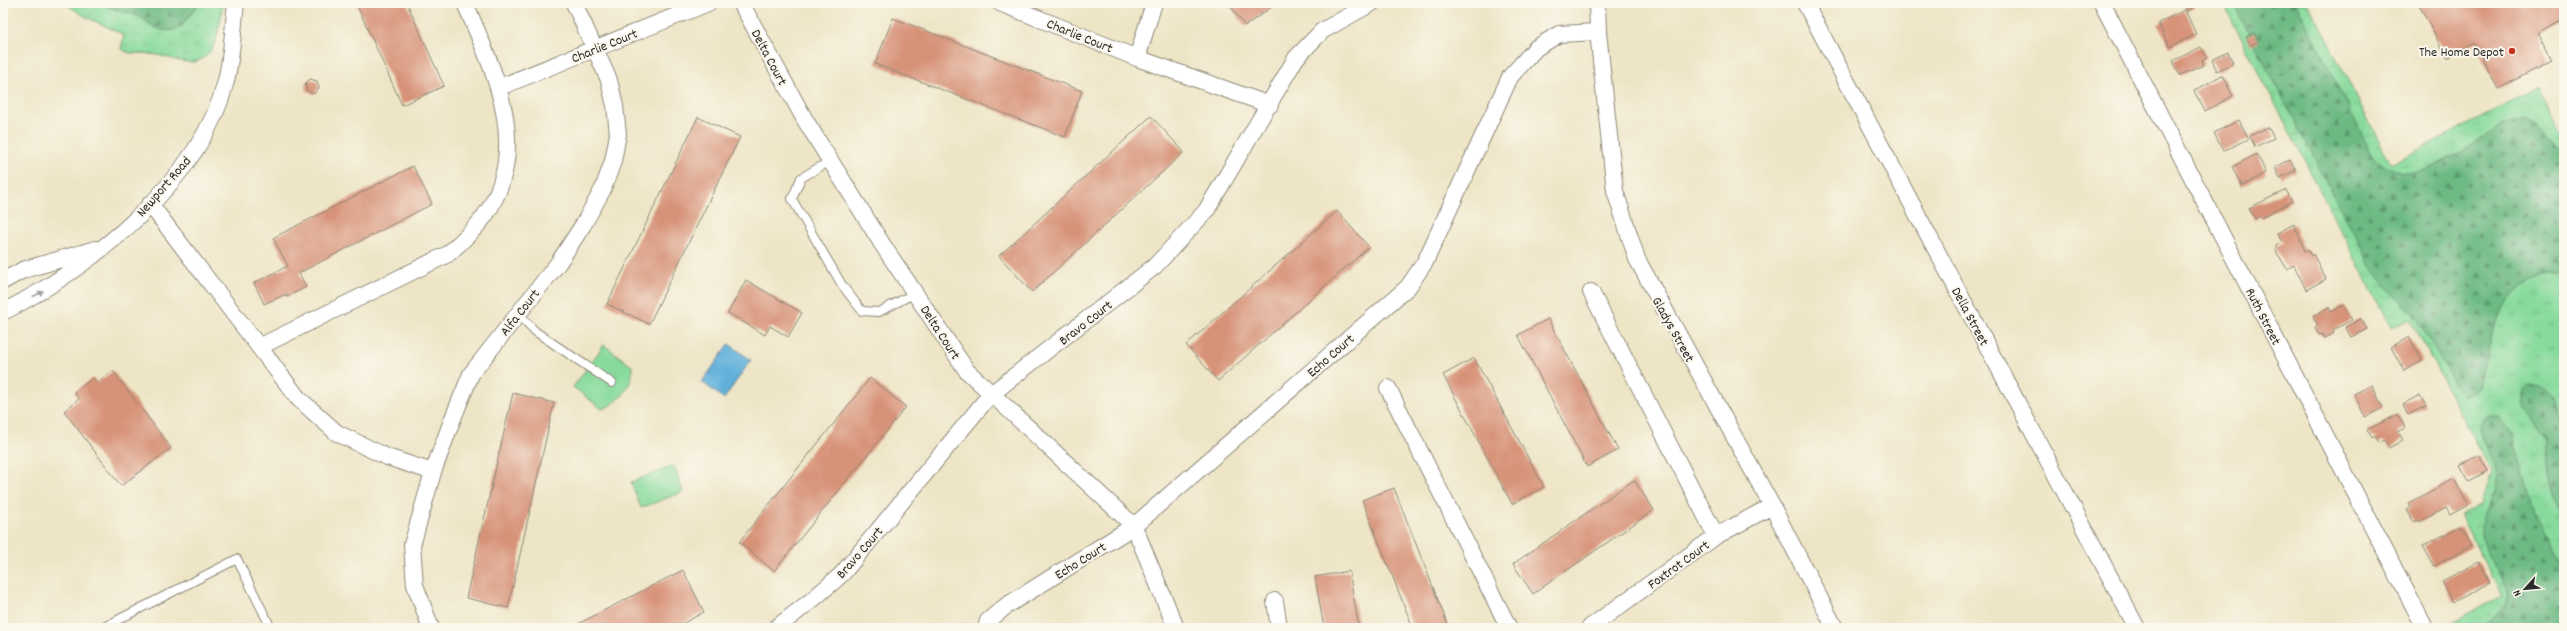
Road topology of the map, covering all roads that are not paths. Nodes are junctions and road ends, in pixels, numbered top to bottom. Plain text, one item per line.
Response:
1 (236, 3) edge
2 (465, 3) edge
3 (574, 3) edge
4 (708, 3) edge
5 (741, 3) edge
6 (1000, 3) edge
7 (1154, 3) edge
8 (1372, 3) edge
9 (1597, 3) edge
10 (1806, 3) edge
11 (2102, 3) edge
12 (1598, 32) junction
13 (594, 49) junction
14 (1137, 58) junction
15 (500, 87) junction
16 (1270, 105) junction
17 (830, 161) junction
18 (150, 204) junction
19 (107, 246) junction
20 (3, 281) edge
21 (1591, 292) dead end
22 (915, 293) junction
23 (3, 312) edge
24 (517, 314) junction
25 (259, 347) junction
26 (612, 383) dead end
27 (1388, 388) dead end
28 (990, 395) junction
29 (433, 472) junction
30 (1772, 506) junction
31 (1134, 526) junction
32 (1716, 536) junction
33 (1275, 601) dead end
34 (102, 628) edge
35 (271, 628) edge
36 (431, 628) edge
37 (776, 628) edge
38 (986, 628) edge
39 (1176, 628) edge
40 (1279, 628) edge
41 (1508, 628) edge
42 (1589, 628) edge
43 (1835, 628) edge
44 (2137, 628) edge
45 (2425, 628) edge

1 - 18 street, Newport Road
2 - 15 street
3 - 13 street, Alfa Court
4 - 13 street, Charlie Court
5 - 17 street, Delta Court
6 - 14 street, Charlie Court
7 - 14 street
8 - 16 street, Bravo Court
9 - 12 street, Gladys Street
10 - 44 street, Della Street
11 - 45 street, Ruth Street
12 - 30 street, Gladys Street
12 - 31 street, Echo Court
13 - 15 street, Charlie Court
13 - 24 street, Alfa Court
14 - 16 street, Charlie Court
15 - 25 street
16 - 28 street, Bravo Court
17 - 22 street, Delta Court
17 - 22 lane
18 - 19 street, Newport Road
18 - 25 street
19 - 20 street, Newport Road
23 -> 19 street, Newport Road
21 - 32 street
22 - 28 street, Delta Court
24 - 26 lane
24 - 29 street, Alfa Court
25 - 29 street
27 - 41 street
28 - 31 street, Delta Court
28 - 37 street, Bravo Court
29 - 36 street, Alfa Court
30 - 32 street, Foxtrot Court
30 - 43 street, Gladys Street
31 - 38 street, Echo Court
31 - 39 street, Delta Court
32 - 42 street, Foxtrot Court
33 - 40 street
34 - 35 lane

